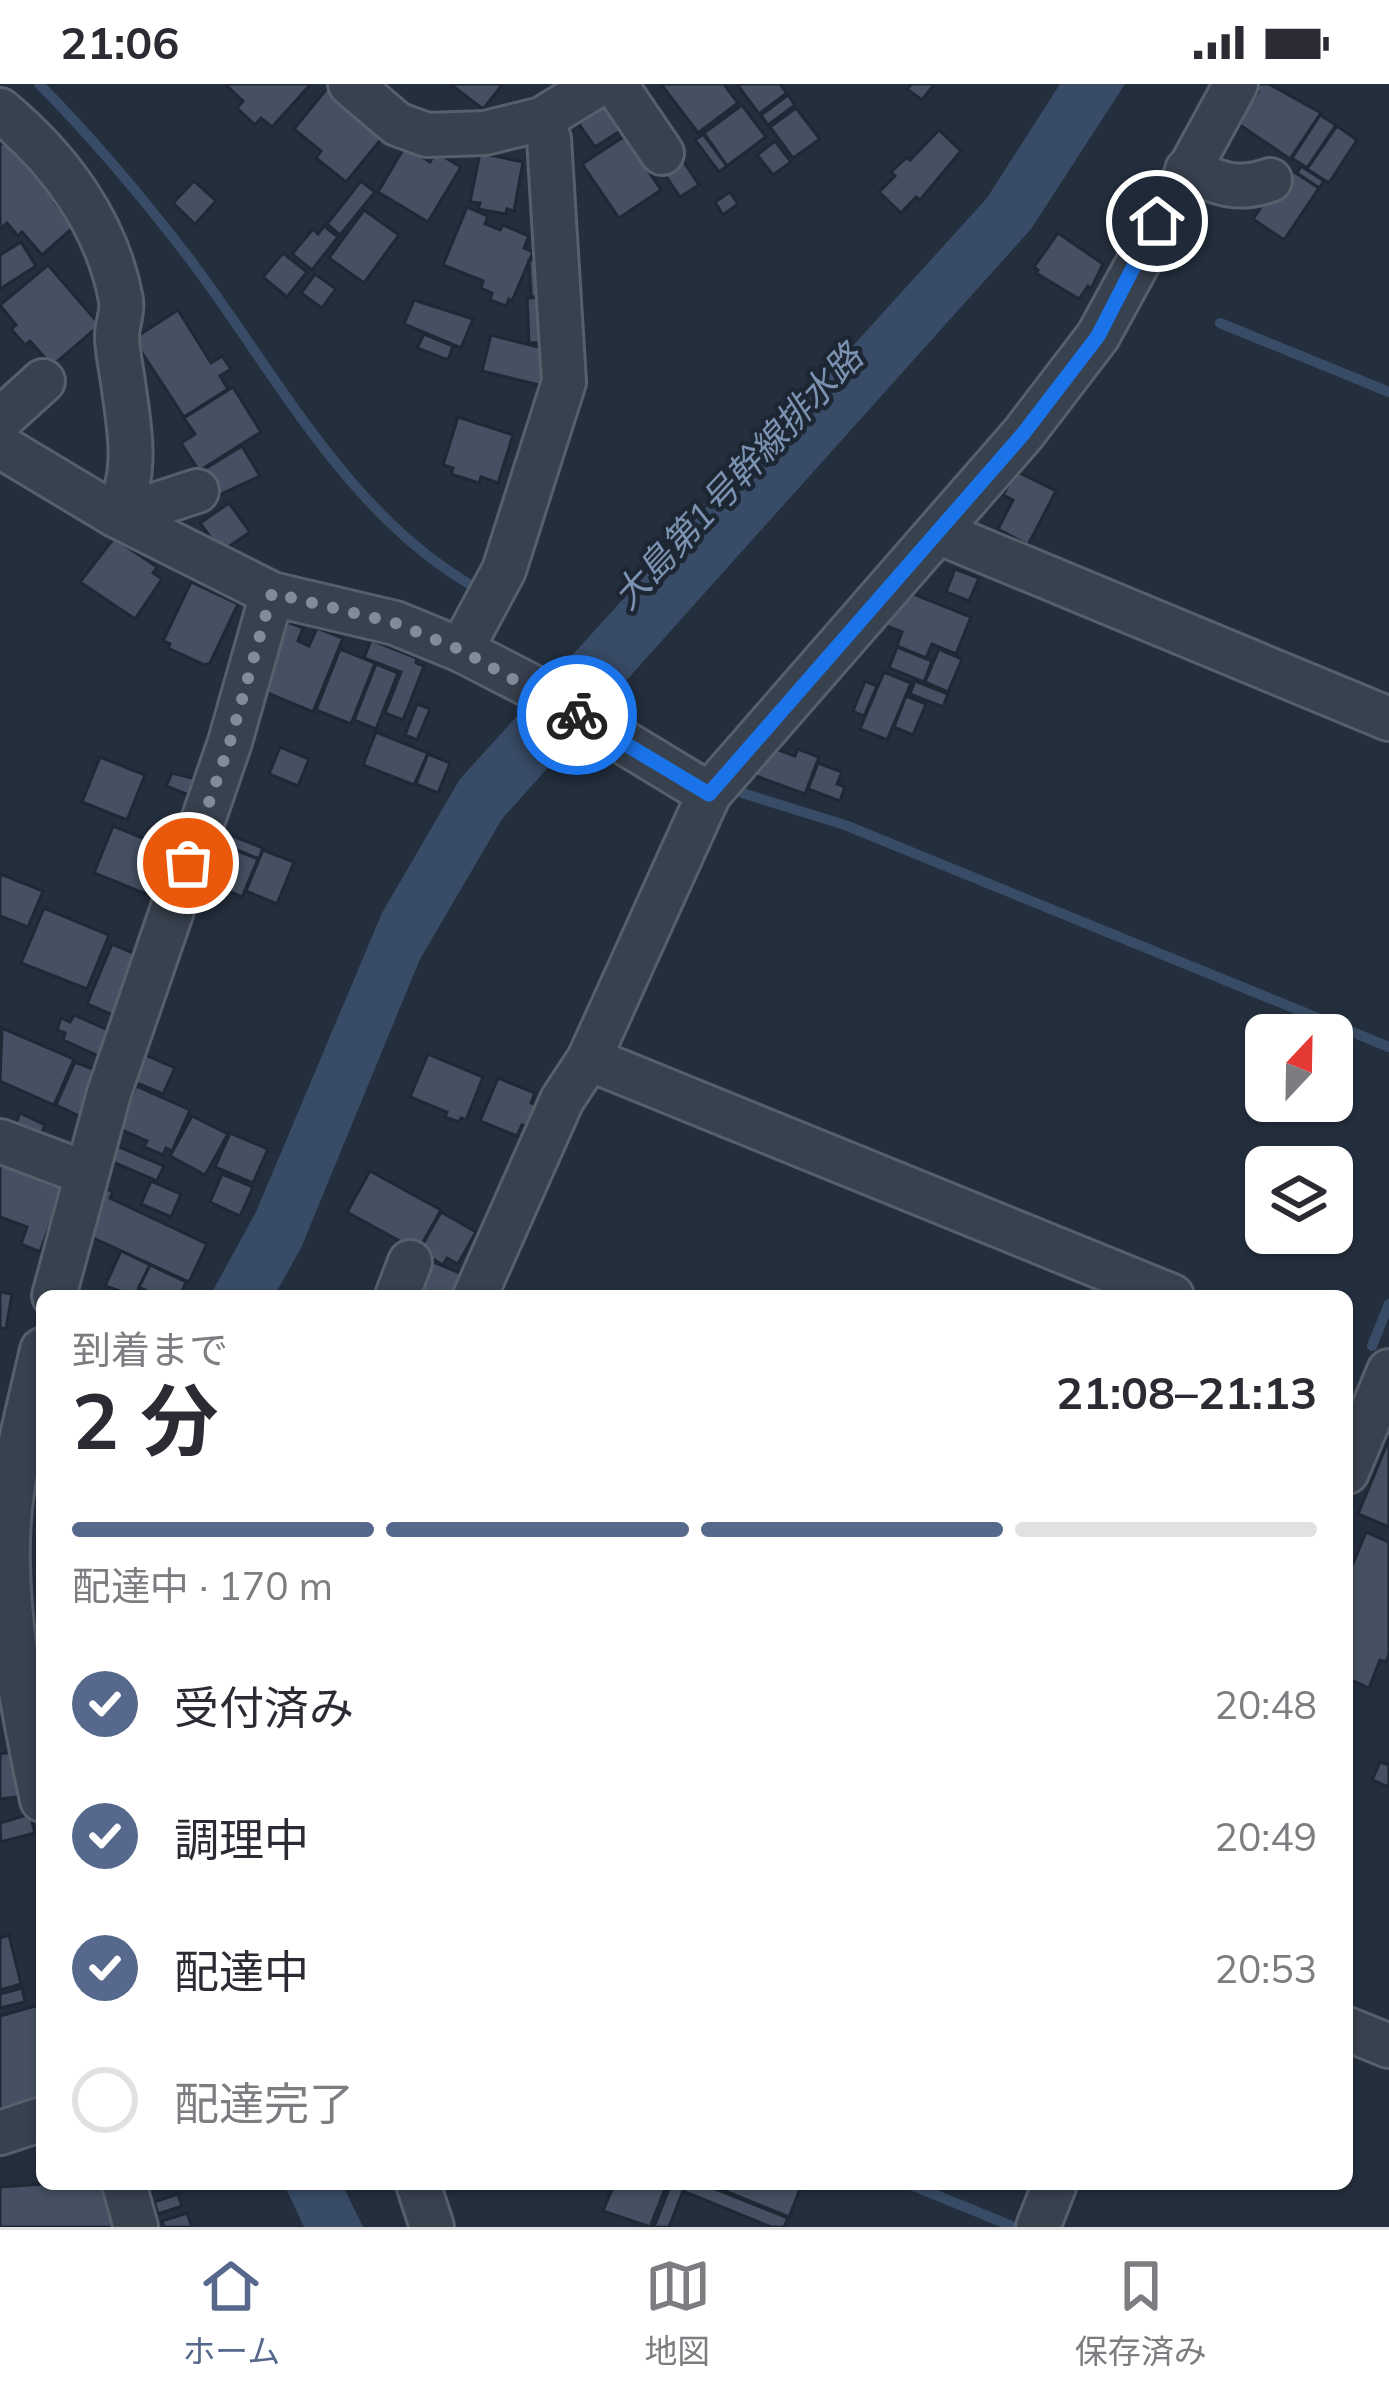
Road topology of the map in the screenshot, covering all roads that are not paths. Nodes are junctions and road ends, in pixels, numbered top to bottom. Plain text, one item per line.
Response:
1 (350, 84) edge
2 (599, 84) edge
3 (615, 84) edge
4 (1236, 84) edge
5 (0, 110) edge
6 (542, 119) junction
7 (662, 153) dead end
8 (1187, 170) junction
9 (1270, 181) dead end
10 (43, 381) dead end
11 (0, 420) edge
12 (0, 446) edge
13 (197, 491) dead end
14 (120, 507) junction
15 (938, 532) junction
16 (272, 593) junction
17 (461, 650) junction
18 (1389, 718) edge
19 (709, 794) junction
20 (589, 1059) junction
21 (0, 1142) edge
22 (85, 1173) junction
23 (56, 1290) edge
24 (478, 1290) edge
25 (1157, 1290) edge
26 (36, 1376) edge
27 (1377, 1376) edge
28 (1353, 1453) edge
29 (25, 1543) edge
30 (36, 1762) edge
31 (1353, 2031) edge
32 (1389, 2046) edge
33 (36, 2121) edge
34 (0, 2133) edge
35 (126, 2190) edge
36 (420, 2190) edge
37 (1053, 2190) edge
38 (136, 2227) edge
39 (432, 2227) edge
40 (1038, 2227) edge

1 - 6 street
2 - 6 street
3 - 7 street
4 - 8 street
5 - 14 street
6 - 17 street
8 - 9 street
8 - 15 street
10 - 11 street
12 - 14 street
13 - 14 street
14 - 16 street
15 - 18 street
15 - 19 street
16 - 17 street
16 - 22 street
17 - 19 street
19 - 20 street
20 - 24 street
20 - 25 street
21 - 22 street
22 - 23 street
26 - 29 street
27 - 28 street
29 - 30 street
31 - 32 street
33 - 34 street
35 - 38 street
36 - 39 street
37 - 40 street

